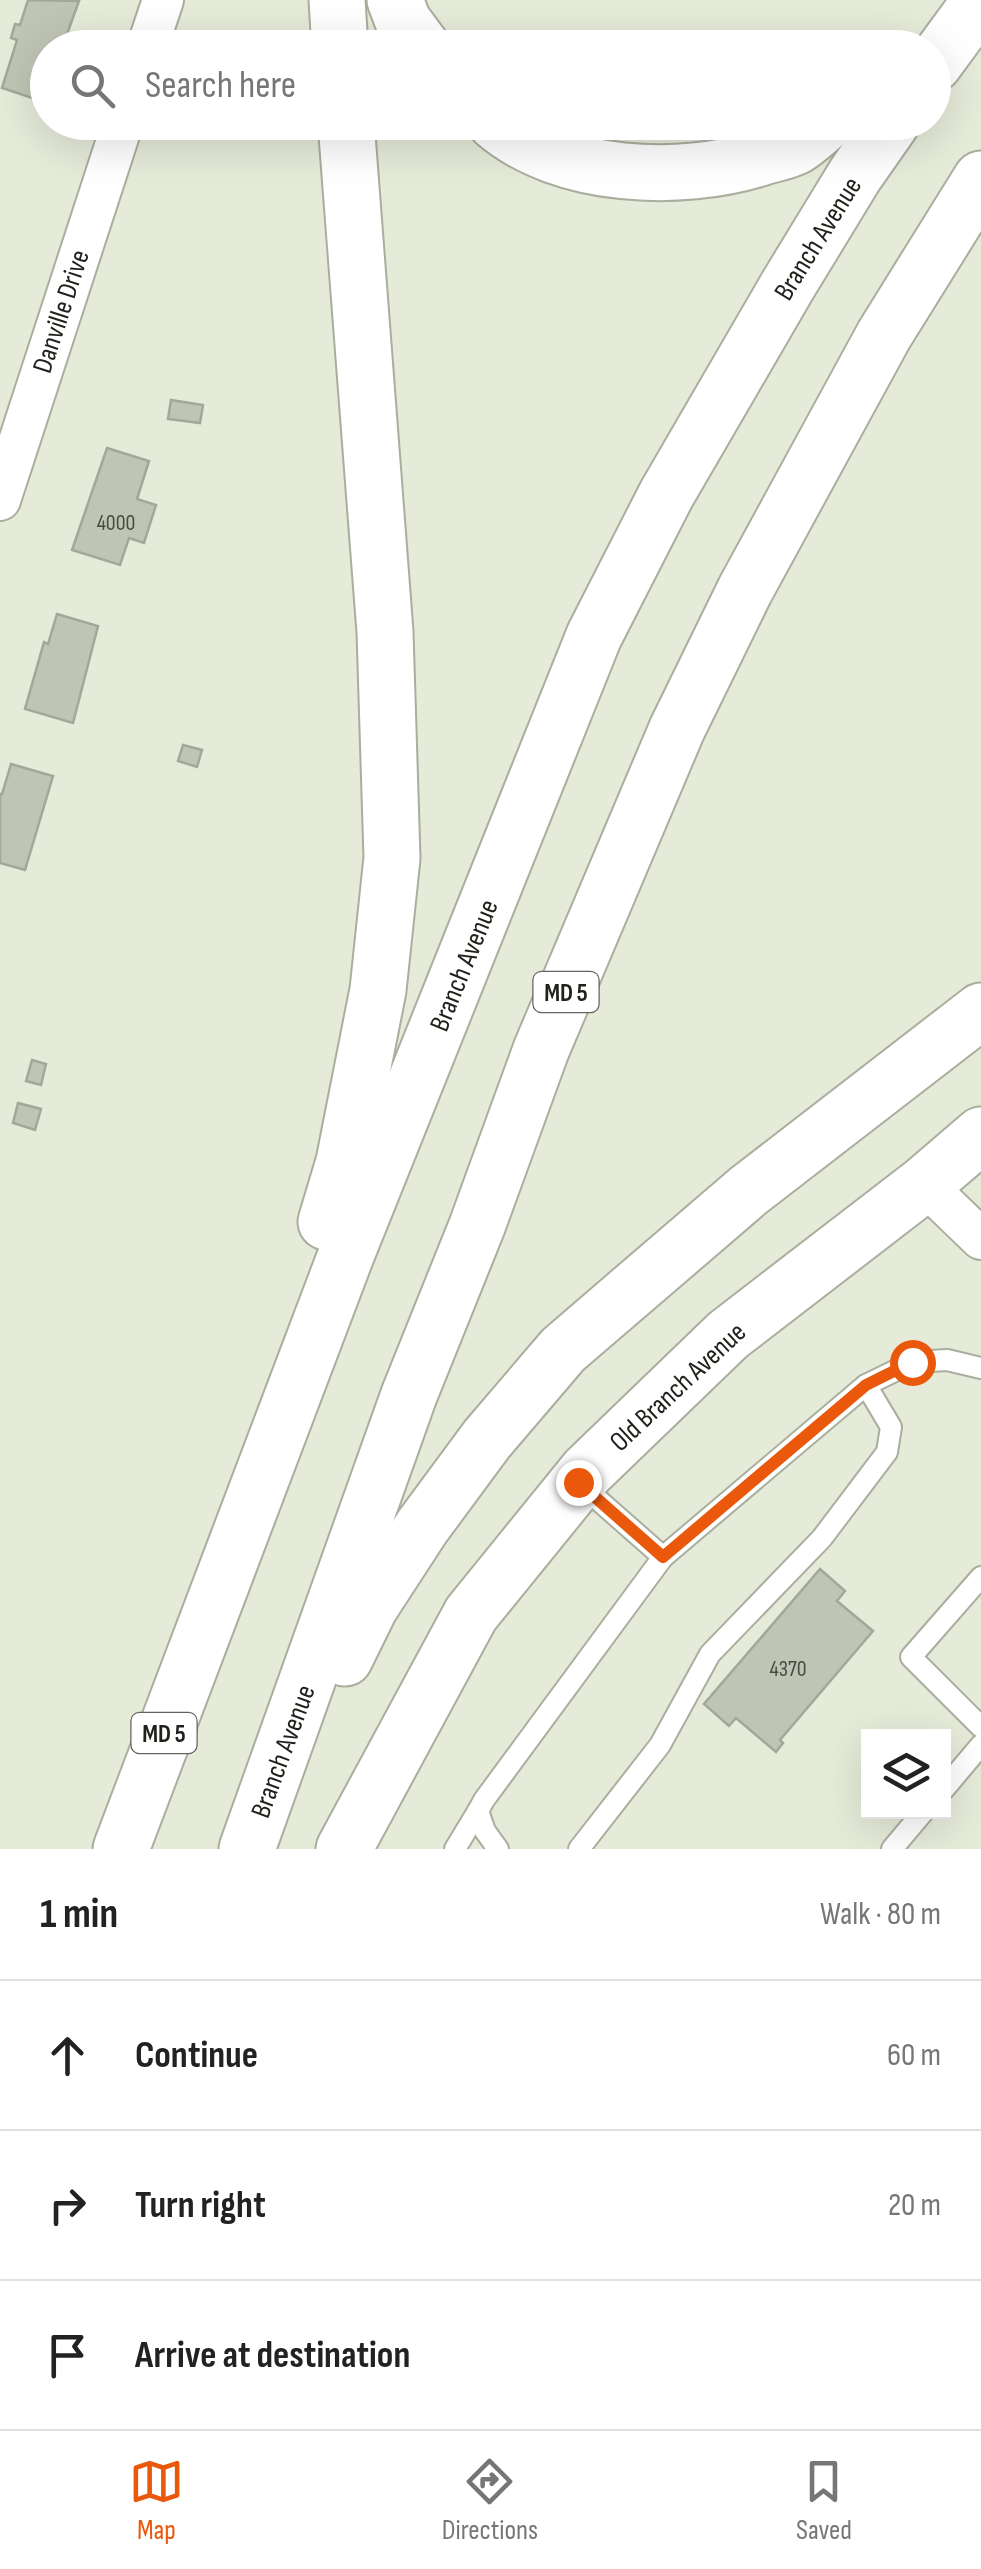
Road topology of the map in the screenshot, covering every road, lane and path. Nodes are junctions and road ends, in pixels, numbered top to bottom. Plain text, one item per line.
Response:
1 (163, 0) edge
2 (337, 0) edge
3 (395, 0) edge
4 (949, 0) edge
5 (981, 0) edge
6 (154, 30) edge
7 (339, 30) edge
8 (409, 30) edge
9 (921, 30) edge
10 (951, 41) edge
11 (116, 140) edge
12 (347, 140) edge
13 (518, 140) edge
14 (804, 140) edge
15 (880, 140) edge
16 (981, 179) edge
17 (7, 450) edge
18 (0, 500) edge
19 (981, 1011) edge
20 (981, 1135) edge
21 (924, 1184) junction
22 (981, 1238) edge
23 (981, 1368) edge
24 (866, 1385) junction
25 (578, 1482) junction
26 (663, 1557) junction
27 (981, 1577) edge
28 (206, 1618) junction
29 (981, 1727) edge
30 (981, 1746) edge
31 (951, 1781) edge
32 (478, 1811) junction
33 (918, 1819) edge
34 (121, 1849) edge
35 (249, 1849) edge
36 (344, 1849) edge
37 (456, 1849) edge
38 (498, 1849) edge
39 (578, 1849) edge
40 (892, 1849) edge

1 - 6 street
2 - 7 main road
3 - 8 main road
4 - 9 main road
5 - 10 main road
11 - 17 street, Danville Drive
12 - 28 main road
13 - 14 main road
15 - 28 main road, Branch Avenue / MD 5
16 - 35 main road, Branch Avenue / MD 5
17 - 18 street, Danville Drive
19 - 35 main road
20 - 21 main road, Old Branch Avenue
21 - 22 street
21 - 25 main road, Old Branch Avenue
23 - 24 lane
24 - 26 lane
24 - 39 lane
25 - 26 lane
25 - 36 main road, Old Branch Avenue
26 - 32 lane
27 - 29 lane
28 - 34 main road, Branch Avenue / MD 5
30 - 31 lane
32 - 37 lane
32 - 38 lane
33 - 40 lane

